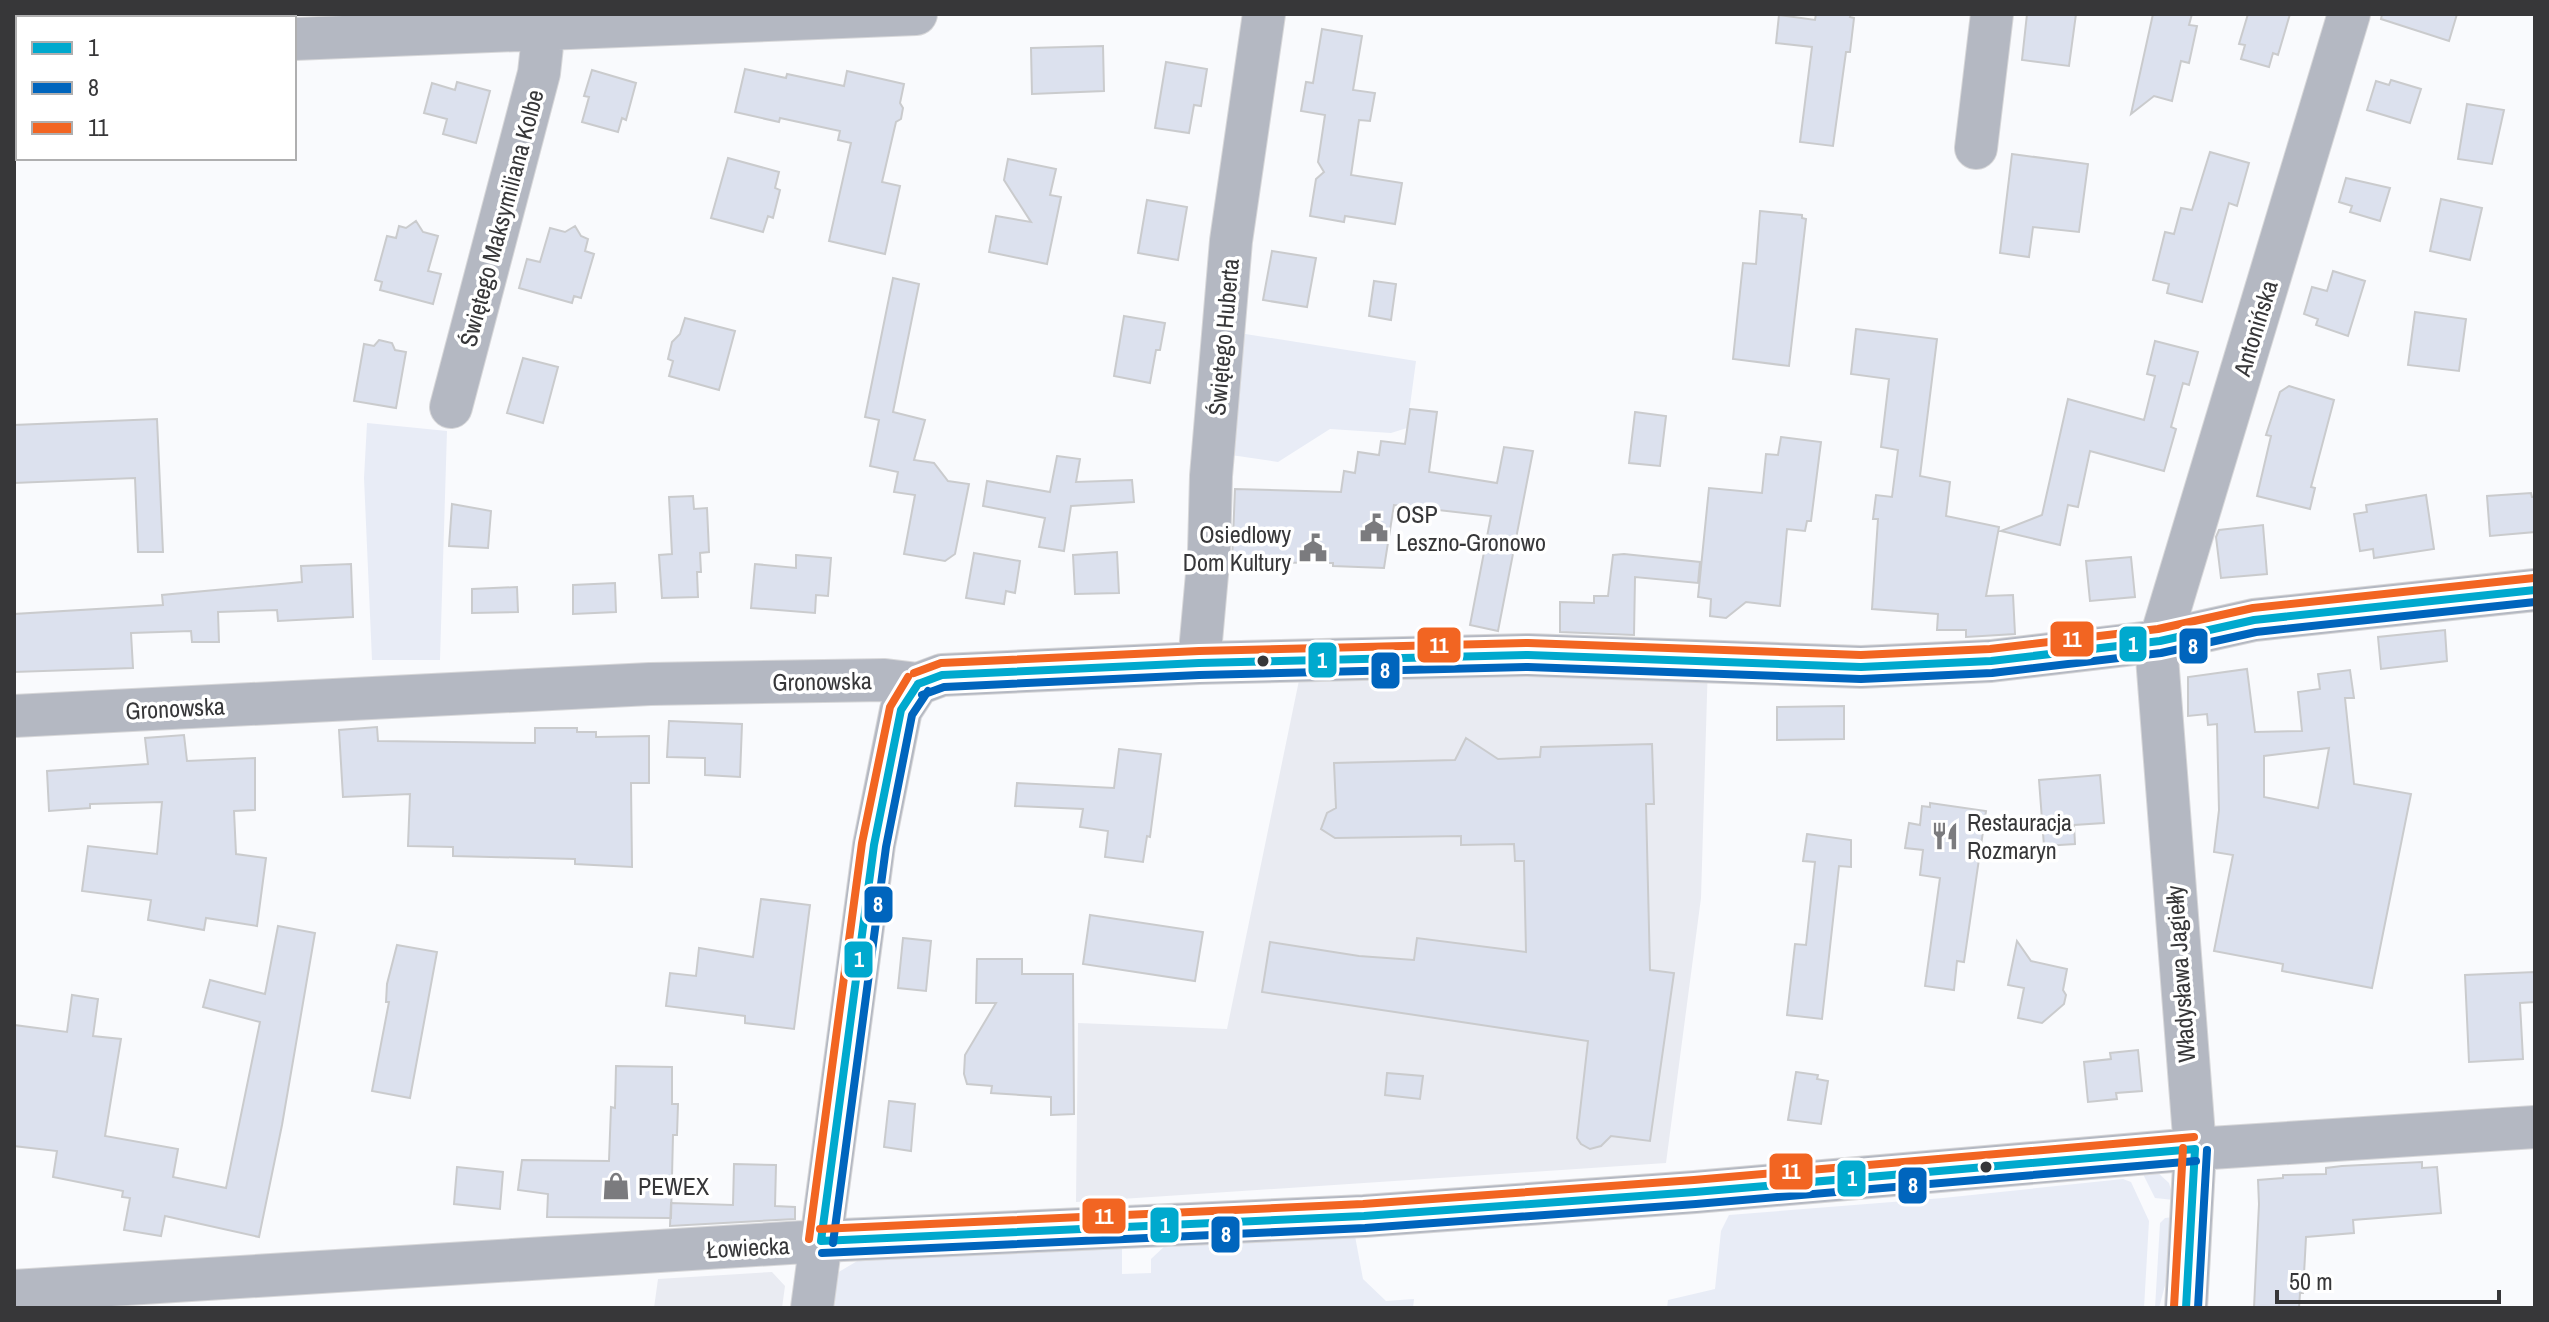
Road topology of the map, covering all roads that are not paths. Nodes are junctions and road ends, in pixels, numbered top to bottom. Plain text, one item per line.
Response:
1 (916, 14) edge
2 (1264, 14) edge
3 (1992, 14) edge
4 (2349, 14) edge
5 (848, 16) edge
6 (544, 28) junction
7 (296, 39) edge
8 (1976, 148) dead end
9 (451, 407) dead end
10 (2535, 590) edge
11 (2160, 641) junction
12 (1199, 663) junction
13 (918, 684) junction
14 (14, 716) edge
15 (2535, 1127) edge
16 (2195, 1149) junction
17 (821, 1241) junction
18 (14, 1291) edge
19 (812, 1308) edge
20 (2186, 1308) edge

1 - 5 street
2 - 12 street, Świętego Huberta
3 - 8 street
4 - 11 street, Antonińska
5 - 6 street
6 - 7 street
6 - 9 street, Świętego Maksymiliana Kolbe
10 - 11 street, Gronowska
11 - 12 street, Gronowska
11 - 16 street, Władysława Jagiełły
12 - 13 street, Gronowska
13 - 14 street, Gronowska
13 - 17 street
15 - 16 street, Łowiecka
16 - 17 street, Łowiecka
16 - 20 street, Władysława Jagiełły
17 - 18 street, Łowiecka
17 - 19 street

